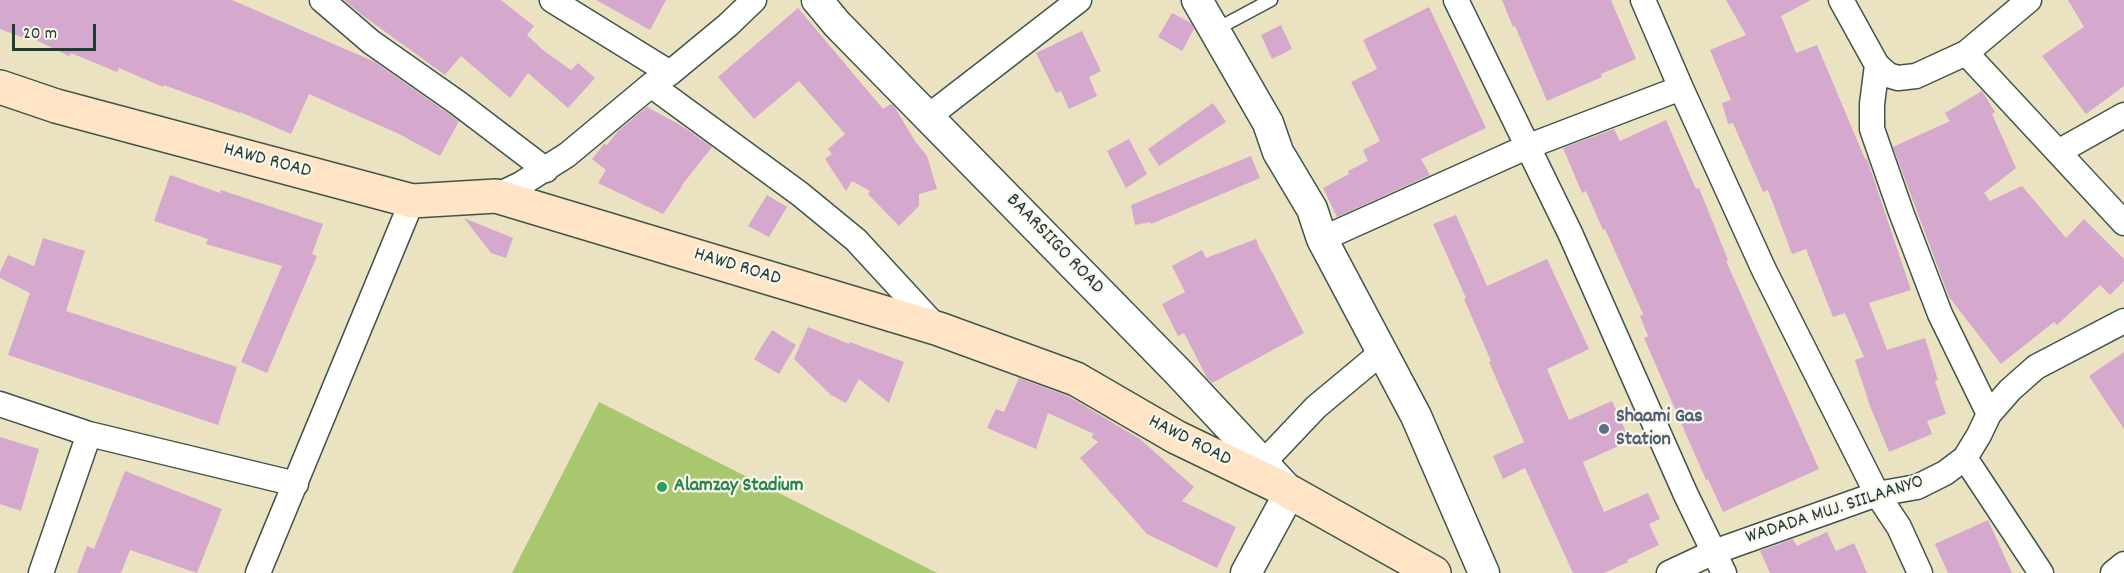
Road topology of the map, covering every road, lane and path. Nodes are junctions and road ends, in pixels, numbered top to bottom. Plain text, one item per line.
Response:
1 (322, 0) edge
2 (552, 0) edge
3 (754, 0) edge
4 (817, 0) edge
5 (1079, 0) edge
6 (1197, 0) edge
7 (1271, 0) edge
8 (1456, 0) edge
9 (1643, 0) edge
10 (1841, 0) edge
11 (2029, 0) edge
12 (1215, 30) junction
13 (1966, 53) junction
14 (1877, 65) junction
15 (661, 79) junction
16 (0, 87) edge
17 (1681, 88) junction
18 (2124, 115) edge
19 (928, 117) junction
20 (1529, 146) junction
21 (2058, 152) junction
22 (546, 170) junction
23 (496, 196) junction
24 (412, 201) junction
25 (2124, 223) edge
26 (1322, 239) junction
27 (2124, 321) edge
28 (939, 329) junction
29 (1382, 352) junction
30 (0, 404) edge
31 (1989, 414) junction
32 (89, 434) junction
33 (1965, 458) junction
34 (1263, 463) junction
35 (296, 484) junction
36 (1290, 492) junction
37 (1877, 494) junction
38 (1719, 563) edge
39 (2124, 564) edge
40 (41, 573) edge
41 (258, 573) edge
42 (1246, 573) edge
43 (1434, 573) edge
44 (1484, 573) edge
45 (1669, 573) edge
46 (1920, 573) edge
47 (2041, 573) edge
48 (2113, 573) edge

1 - 22 street
2 - 15 street
3 - 15 street
4 - 19 street, BAARSIIGO ROAD
5 - 19 street
6 - 12 street
7 - 12 lane
8 - 20 street
9 - 17 street
10 - 14 street
11 - 13 street
12 - 26 street
13 - 14 street
13 - 21 street
14 - 31 street
15 - 22 street
15 - 28 street
16 - 24 main road, HAWD ROAD
17 - 20 street
17 - 37 street
18 - 21 street
19 - 34 street, BAARSIIGO ROAD
20 - 26 street
20 - 38 street
21 - 25 street
22 - 23 street
23 - 24 main road, HAWD ROAD
23 - 28 main road, HAWD ROAD
24 - 35 street
26 - 29 street
27 - 31 street, WADADA MUJ. SIILAANYO
28 - 36 main road, HAWD ROAD
29 - 34 street
29 - 44 street
30 - 32 street
31 - 33 street, WADADA MUJ. SIILAANYO
32 - 35 street
32 - 40 street
33 - 37 street, WADADA MUJ. SIILAANYO
33 - 47 street
34 - 36 street, BAARSIIGO ROAD
35 - 41 street
36 - 42 street
36 - 43 main road, HAWD ROAD
37 - 38 street, WADADA MUJ. SIILAANYO
37 - 46 street
38 - 45 street, WADADA MUJ. SIILAANYO
39 - 48 street

